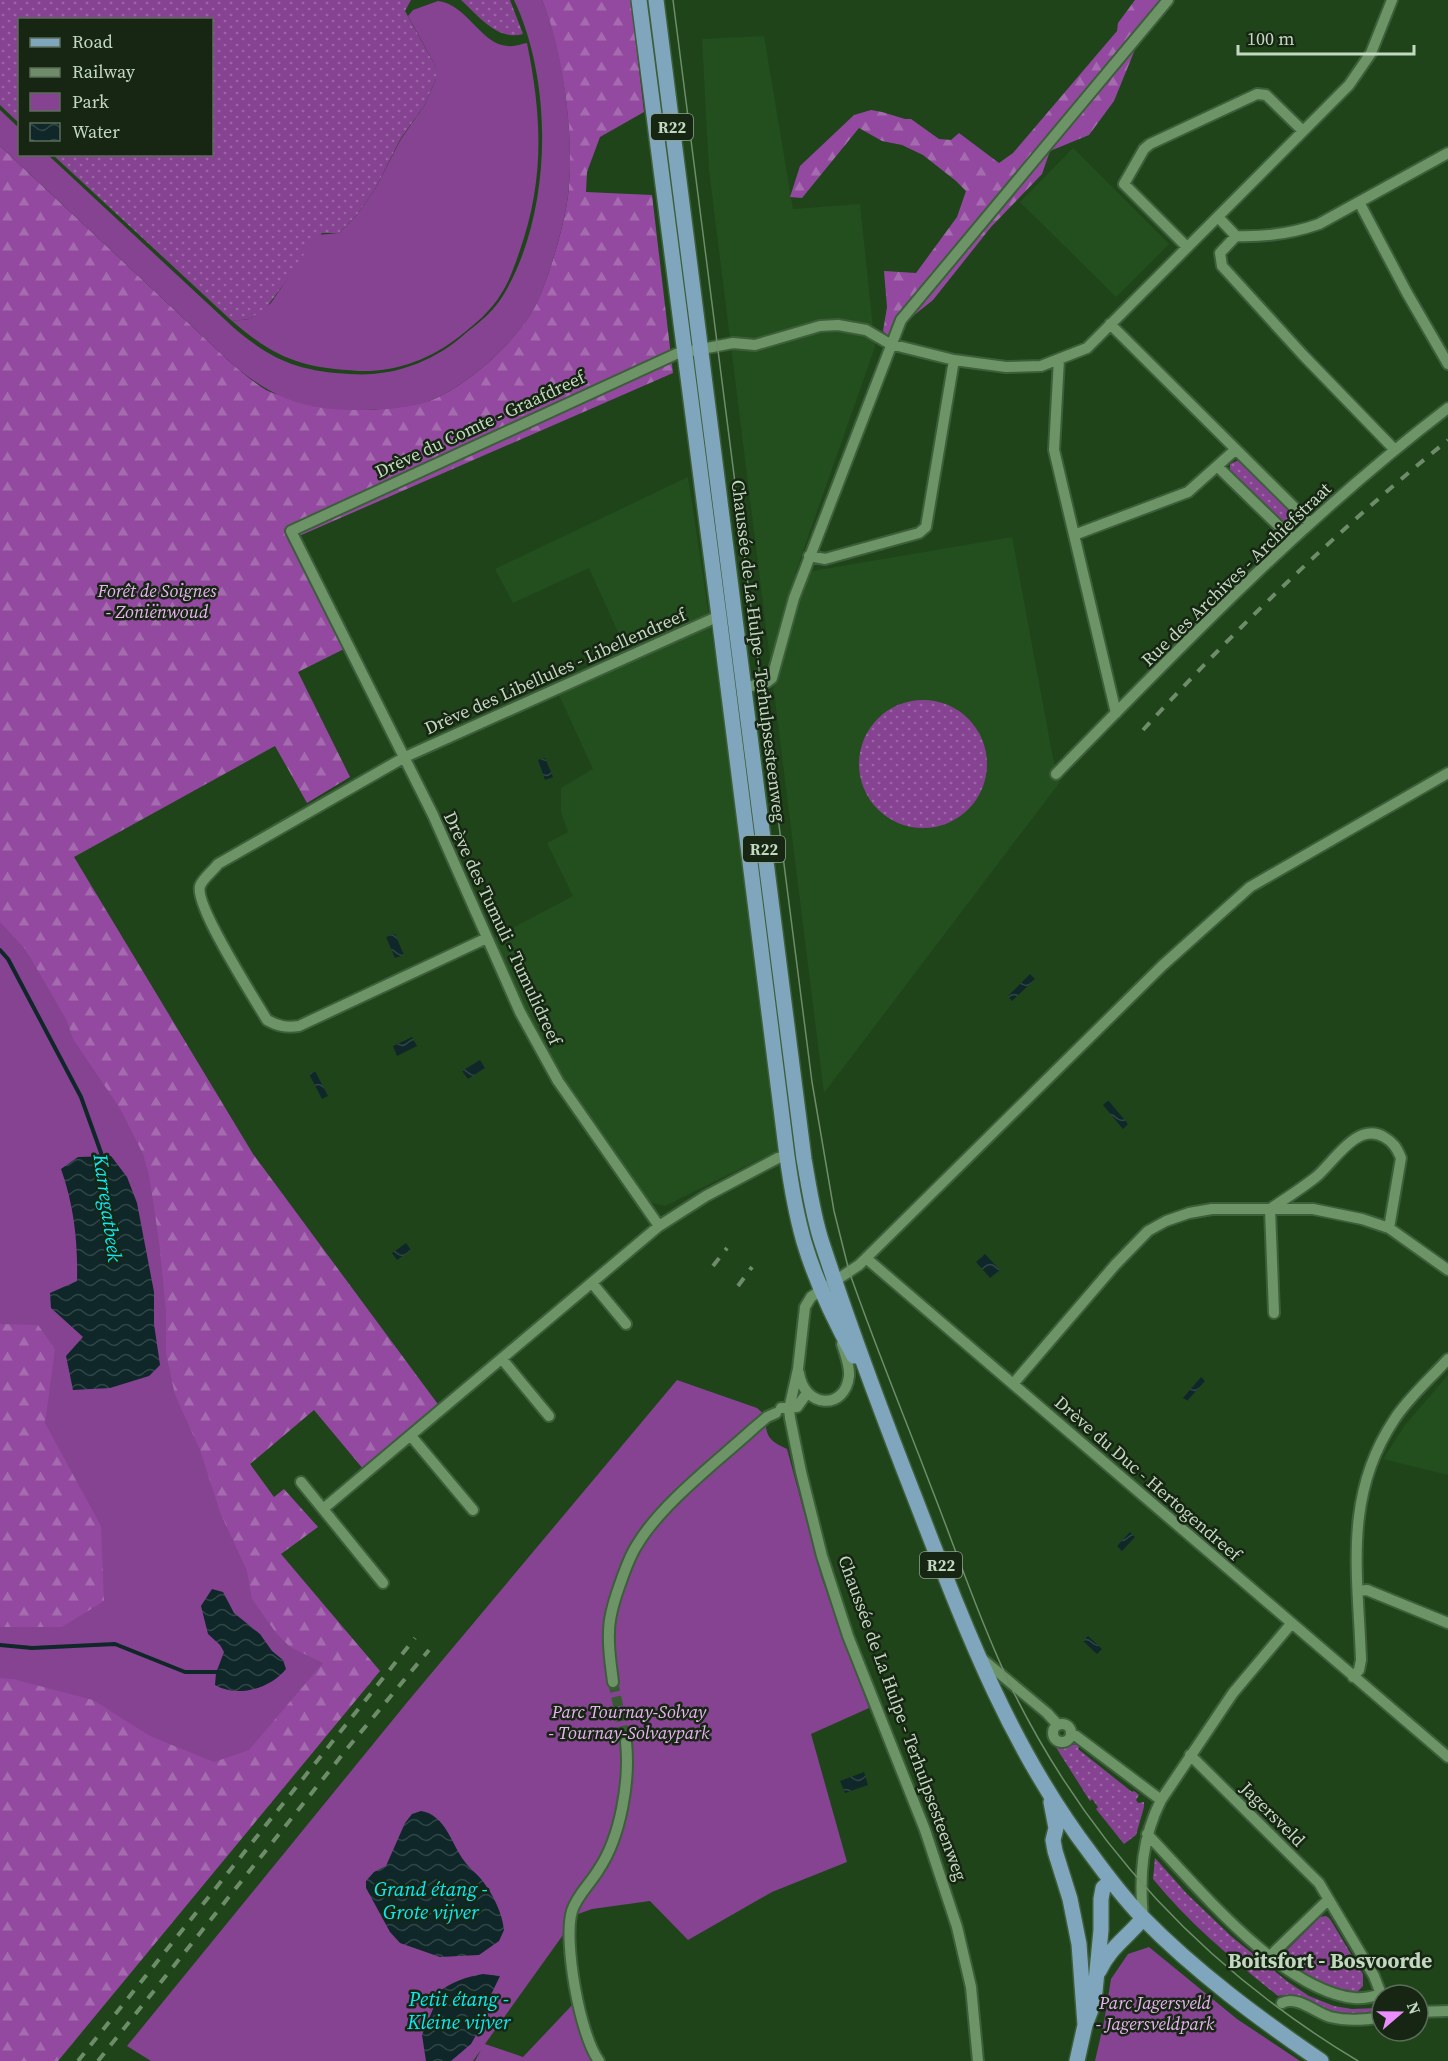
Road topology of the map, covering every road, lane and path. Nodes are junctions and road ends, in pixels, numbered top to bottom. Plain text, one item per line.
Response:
1 (639, 0) edge
2 (656, 0) edge
3 (1168, 0) edge
4 (1392, 0) edge
5 (1303, 131) junction
6 (1448, 153) edge
7 (1359, 202) junction
8 (1218, 217) junction
9 (1236, 236) junction
10 (1187, 247) junction
11 (1110, 324) junction
12 (890, 344) junction
13 (700, 349) junction
14 (685, 352) junction
15 (1059, 359) junction
16 (954, 360) junction
17 (1448, 364) edge
18 (1448, 408) edge
19 (1394, 449) junction
20 (1236, 450) junction
21 (1218, 466) junction
22 (1309, 522) junction
23 (291, 531) joint
24 (1074, 535) junction
25 (1292, 539) junction
26 (809, 555) junction
27 (719, 616) junction
28 (744, 688) junction
29 (1116, 713) junction
30 (405, 757) junction
31 (1448, 772) edge
32 (1056, 774) dead end
33 (487, 938) junction
34 (787, 1156) junction
35 (1270, 1209) junction
36 (659, 1226) junction
37 (1389, 1228) junction
38 (866, 1258) junction
39 (1448, 1270) edge
40 (836, 1280) junction
41 (592, 1283) junction
42 (822, 1288) junction
43 (1274, 1313) dead end
44 (834, 1318) junction
45 (626, 1324) dead end
46 (502, 1359) junction
47 (1448, 1359) edge
48 (798, 1369) junction
49 (1013, 1384) junction
50 (807, 1393) junction
51 (876, 1399) junction
52 (782, 1410) junction
53 (549, 1416) dead end
54 (411, 1436) junction
55 (301, 1482) dead end
56 (323, 1509) junction
57 (473, 1510) dead end
58 (383, 1583) dead end
59 (1358, 1591) junction
60 (1448, 1623) edge
61 (1291, 1624) junction
62 (976, 1654) junction
63 (1353, 1677) junction
64 (613, 1682) tunnel mouth
65 (626, 1742) tunnel mouth
66 (1190, 1755) junction
67 (1448, 1757) edge
68 (1050, 1794) junction
69 (1161, 1800) junction
70 (1147, 1834) junction
71 (1111, 1881) junction
72 (1328, 1900) junction
73 (1143, 1918) junction
74 (1269, 1957) junction
75 (1098, 1973) junction
76 (1376, 1983) edge
77 (1370, 1998) edge
78 (1282, 2003) dead end
79 (1448, 2011) edge
80 (1430, 2012) edge
81 (1370, 2019) edge
82 (1085, 2025) junction
83 (599, 2061) edge
84 (978, 2061) edge
85 (1077, 2061) edge
86 (1322, 2061) edge

1 - 14 main road, R22
2 - 13 main road, R22
3 - 12 street
4 - 5 street, Drève du Comte - Graafdreef
5 - 8 street, Drève du Comte - Graafdreef
5 - 10 street
6 - 7 street
7 - 9 street
7 - 17 street
8 - 9 street
8 - 10 street, Drève du Comte - Graafdreef
9 - 19 street
10 - 11 street, Drève du Comte - Graafdreef
11 - 15 street, Drève du Comte - Graafdreef
11 - 20 street
12 - 13 street, Drève du Comte - Graafdreef
12 - 16 street, Drève du Comte - Graafdreef
12 - 26 street
13 - 14 street, Drève du Comte - Graafdreef
13 - 28 main road, Chaussée de La Hulpe - Terhulpsesteenweg / R22
14 - 23 street, Drève du Comte - Graafdreef
14 - 27 main road, Chaussée de La Hulpe - Terhulpsesteenweg / R22
15 - 16 street, Drève du Comte - Graafdreef
15 - 24 street
16 - 26 street
18 - 19 street, Rue des Archives - Archiefstraat
19 - 22 street, Rue des Archives - Archiefstraat
20 - 21 street
20 - 22 street
21 - 24 street
21 - 25 street
22 - 25 street, Rue des Archives - Archiefstraat
23 - 30 street, Drève des Tumuli - Tumulidreef
24 - 29 street
25 - 29 street, Rue des Archives - Archiefstraat
26 - 28 street
27 - 30 street, Drève des Libellules - Libellendreef
27 - 34 main road, Chaussée de La Hulpe - Terhulpsesteenweg / R22
28 - 40 main road, Chaussée de La Hulpe - Terhulpsesteenweg / R22
29 - 32 street, Rue des Archives - Archiefstraat
30 - 33 street, Drève des Tumuli - Tumulidreef
30 - 33 street, Drève des Libellules - Libellendreef
31 - 38 street
33 - 36 street, Drève des Tumuli - Tumulidreef
34 - 36 street
34 - 42 main road, Chaussée de La Hulpe - Terhulpsesteenweg / R22
35 - 37 street
35 - 37 street
35 - 43 street
35 - 49 street
36 - 41 street
37 - 39 street
38 - 40 street
38 - 49 street, Drève du Duc - Hertogendreef
40 - 42 street
40 - 51 main road, Chaussée de La Hulpe - Terhulpsesteenweg / R22
41 - 45 street
41 - 46 street
42 - 44 main road, Chaussée de La Hulpe - Terhulpsesteenweg / R22
42 - 48 street, Chaussée de La Hulpe - Terhulpsesteenweg
44 - 50 street
44 - 51 main road, Chaussée de La Hulpe - Terhulpsesteenweg / R22
46 - 53 street
46 - 54 street
47 - 59 street
48 - 50 street
48 - 52 street, Chaussée de La Hulpe - Terhulpsesteenweg
49 - 61 street, Drève du Duc - Hertogendreef
50 - 52 street
51 - 62 main road, R22
52 - 64 street
52 - 84 street, Chaussée de La Hulpe - Terhulpsesteenweg
54 - 56 street
54 - 57 street
55 - 56 street
56 - 58 street
59 - 60 street
59 - 63 street
61 - 63 street, Drève du Duc - Hertogendreef
61 - 66 street
62 - 68 main road, R22
62 - 69 street
63 - 67 street, Drève du Duc - Hertogendreef
65 - 83 street
66 - 69 street
66 - 72 street, Jagersveld
68 - 71 main road, R22
68 - 82 main road
69 - 70 street
70 - 73 street
70 - 74 street, Jagersveld
71 - 73 main road, R22
71 - 75 main road
72 - 74 street
72 - 76 street, Jagersveld
73 - 75 main road
73 - 86 main road, R22
74 - 77 street, Jagersveld
75 - 82 main road
78 - 81 street
79 - 80 street
82 - 85 main road

